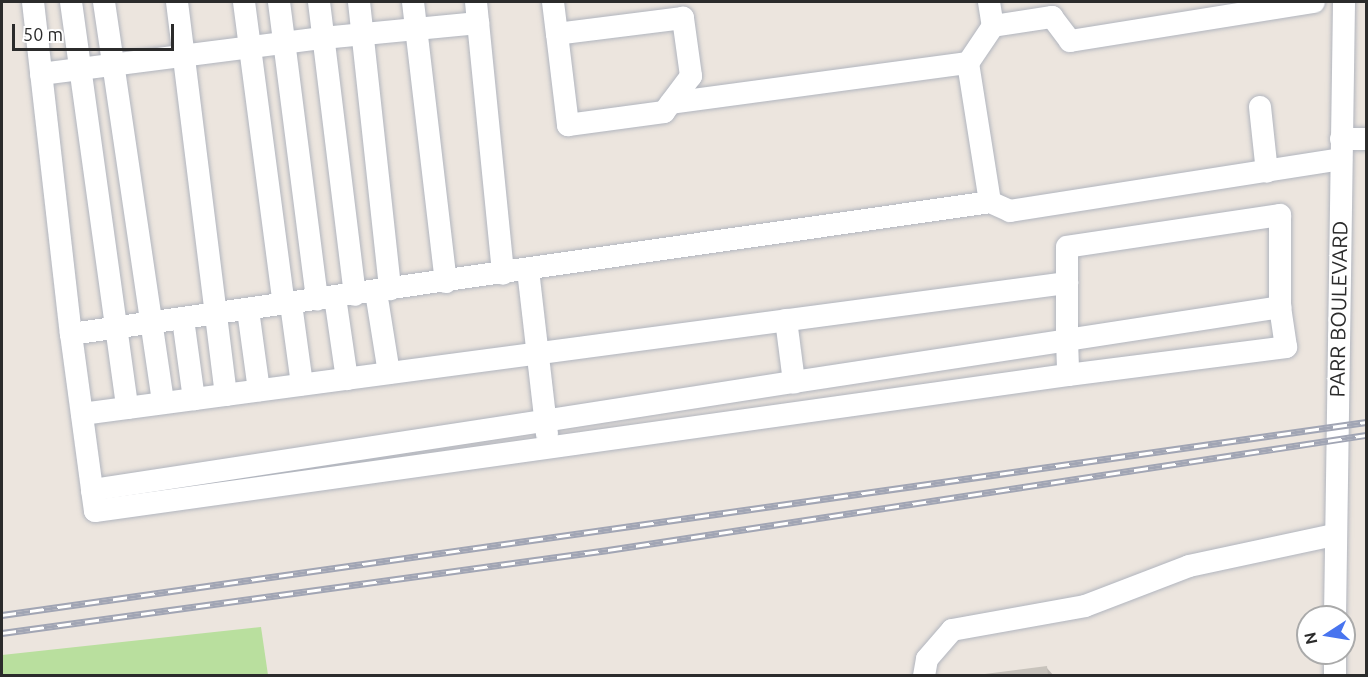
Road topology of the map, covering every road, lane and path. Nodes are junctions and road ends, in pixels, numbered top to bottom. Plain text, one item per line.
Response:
1 (33, 2) edge
2 (70, 2) edge
3 (104, 2) edge
4 (177, 2) edge
5 (244, 2) edge
6 (279, 2) edge
7 (319, 2) edge
8 (359, 2) edge
9 (413, 2) edge
10 (553, 2) edge
11 (989, 2) edge
12 (1314, 2) edge
13 (1344, 2) edge
14 (1051, 9) edge
15 (477, 12) edge
16 (993, 26) junction
17 (416, 30) junction
18 (362, 33) junction
19 (557, 34) junction
20 (323, 38) junction
21 (285, 43) junction
22 (250, 47) junction
23 (184, 55) junction
24 (968, 63) junction
25 (112, 65) junction
26 (80, 69) junction
27 (41, 74) junction
28 (671, 103) junction
29 (1260, 107) dead end
30 (1366, 139) edge
31 (1341, 149) junction
32 (1267, 172) junction
33 (990, 202) junction
34 (528, 270) junction
35 (503, 274) junction
36 (446, 282) junction
37 (1067, 283) junction
38 (355, 295) junction
39 (288, 304) junction
40 (1280, 307) junction
41 (248, 310) junction
42 (216, 314) junction
43 (183, 319) junction
44 (786, 320) junction
45 (148, 324) junction
46 (115, 328) junction
47 (72, 334) junction
48 (1067, 340) junction
49 (535, 354) junction
50 (389, 373) junction
51 (1068, 375) junction
52 (347, 379) junction
53 (794, 382) junction
54 (302, 384) junction
55 (259, 390) junction
56 (226, 395) junction
57 (194, 399) junction
58 (163, 403) junction
59 (127, 408) junction
60 (82, 414) junction
61 (544, 421) junction
62 (549, 448) junction
63 (92, 490) junction
64 (1334, 535) junction
65 (1335, 605) edge
66 (924, 675) edge

1 - 27 street
2 - 26 street
3 - 25 street
4 - 23 street
5 - 22 street
6 - 21 street
7 - 20 street
8 - 18 street
9 - 17 street
10 - 19 street
11 - 16 street
12 - 14 street
13 - 31 street, PARR BOULEVARD
14 - 16 street
15 - 17 street
15 - 35 street
16 - 24 street
17 - 18 street
17 - 36 street
18 - 20 street
18 - 38 street
19 - 28 street
19 - 28 street
20 - 21 street
20 - 38 street
21 - 22 street
21 - 38 street
22 - 23 street
22 - 39 street
23 - 25 street
23 - 42 street
24 - 28 street
24 - 33 street
25 - 26 street
25 - 45 street
26 - 27 street
26 - 46 street
27 - 47 street
29 - 32 street
30 - 31 street
31 - 32 street
31 - 64 street, PARR BOULEVARD
32 - 33 street
33 - 34 street
34 - 35 street
34 - 49 street
35 - 36 street
36 - 38 street
37 - 40 street
37 - 44 street
37 - 48 street
38 - 39 street
38 - 50 street
38 - 52 street
39 - 41 street
39 - 54 street
40 - 48 street
40 - 51 street
41 - 42 street
41 - 55 street
42 - 43 street
42 - 56 street
43 - 45 street
43 - 57 street
44 - 49 street
44 - 53 street
45 - 46 street
45 - 58 street
46 - 47 street
46 - 59 street
47 - 60 street
48 - 51 street
48 - 53 street
49 - 50 street
49 - 61 street
50 - 52 street
51 - 62 street
52 - 54 street
53 - 61 street
54 - 55 street
55 - 56 street
56 - 57 street
57 - 58 street
58 - 59 street
59 - 60 street
60 - 63 street
61 - 62 street
61 - 63 street
62 - 63 street
64 - 65 street, PARR BOULEVARD
64 - 66 street

